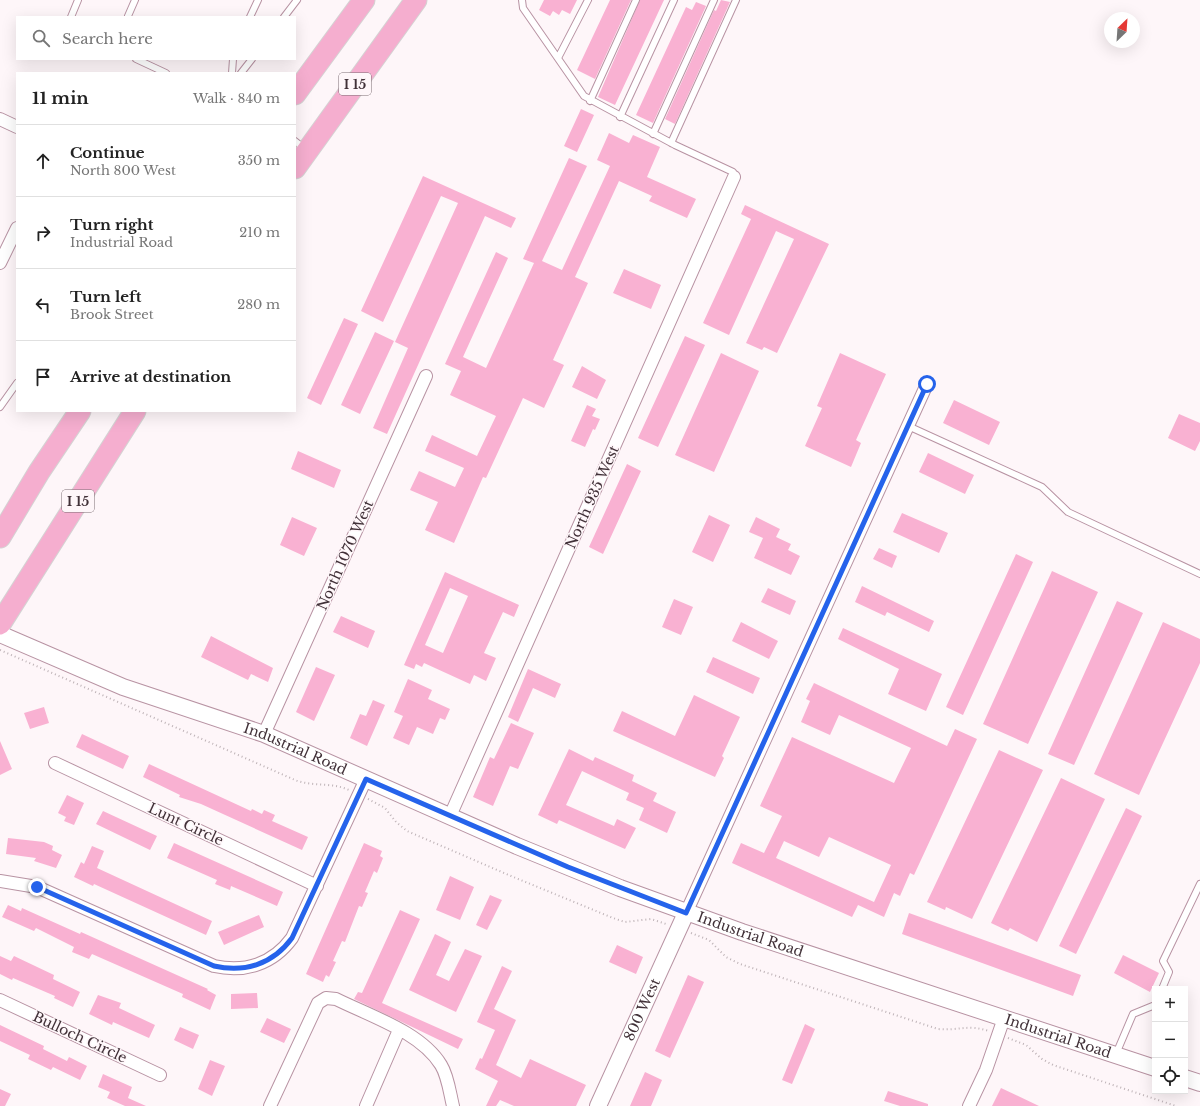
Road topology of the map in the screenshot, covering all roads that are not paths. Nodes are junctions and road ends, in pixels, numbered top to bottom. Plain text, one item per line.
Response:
1 (78, 0) edge
2 (135, 0) edge
3 (258, 0) edge
4 (297, 0) edge
5 (364, 0) edge
6 (416, 0) edge
7 (522, 0) edge
8 (588, 0) edge
9 (636, 0) edge
10 (674, 0) edge
11 (714, 0) edge
12 (736, 0) edge
13 (71, 16) edge
14 (128, 16) dead end
15 (250, 16) edge
16 (285, 16) edge
17 (558, 58) junction
18 (138, 60) edge
19 (233, 60) edge
20 (251, 60) edge
21 (164, 72) edge
22 (232, 72) edge
23 (242, 72) edge
24 (296, 93) edge
25 (590, 101) junction
26 (620, 117) junction
27 (0, 119) edge
28 (16, 127) edge
29 (653, 134) junction
30 (671, 143) junction
31 (301, 146) edge
32 (296, 164) edge
33 (734, 177) joint
34 (16, 230) edge
35 (0, 263) edge
36 (426, 376) dead end
37 (16, 384) edge
38 (927, 384) dead end
39 (0, 407) edge
40 (79, 412) edge
41 (134, 412) edge
42 (908, 426) junction
43 (0, 537) edge
44 (1200, 574) edge
45 (0, 624) edge
46 (0, 634) edge
47 (264, 734) junction
48 (55, 763) dead end
49 (366, 779) junction
50 (450, 816) junction
51 (0, 881) edge
52 (1200, 884) edge
53 (317, 886) junction
54 (686, 913) junction
55 (1163, 986) edge
56 (0, 1000) edge
57 (1152, 1006) edge
58 (1004, 1018) junction
59 (399, 1030) junction
60 (1116, 1055) junction
61 (1152, 1067) edge
62 (160, 1075) dead end
63 (1188, 1079) edge
64 (1200, 1083) edge
65 (270, 1106) edge
66 (366, 1106) edge
67 (453, 1106) edge
68 (598, 1106) edge
69 (969, 1106) edge

1 - 13 lane
2 - 14 lane
3 - 15 lane
4 - 16 lane
5 - 24 highway
6 - 31 highway, I 15
7 - 17 lane
8 - 17 lane
9 - 25 lane
10 - 26 lane
11 - 29 lane
12 - 30 lane
17 - 25 lane
18 - 21 lane
19 - 22 lane
20 - 23 lane
25 - 26 lane
26 - 29 lane
27 - 28 street
29 - 30 lane
30 - 33 lane
31 - 32 highway, I 15
33 - 50 street, North 935 West
34 - 35 street
36 - 47 street, North 1070 West
37 - 39 lane
38 - 42 street
40 - 43 highway
41 - 45 highway, I 15
42 - 44 lane
42 - 54 street
46 - 47 street, Industrial Road
47 - 49 street, Industrial Road
48 - 53 street, Lunt Circle
49 - 50 street, Industrial Road
49 - 53 street
50 - 54 street, Industrial Road
51 - 53 street
52 - 55 lane
54 - 58 street, Industrial Road
54 - 68 street, 800 West
56 - 62 street, Bulloch Circle
57 - 60 lane
58 - 60 street, Industrial Road
58 - 69 street
59 - 65 street
59 - 66 street
59 - 67 street
60 - 61 street, Industrial Road
63 - 64 street

